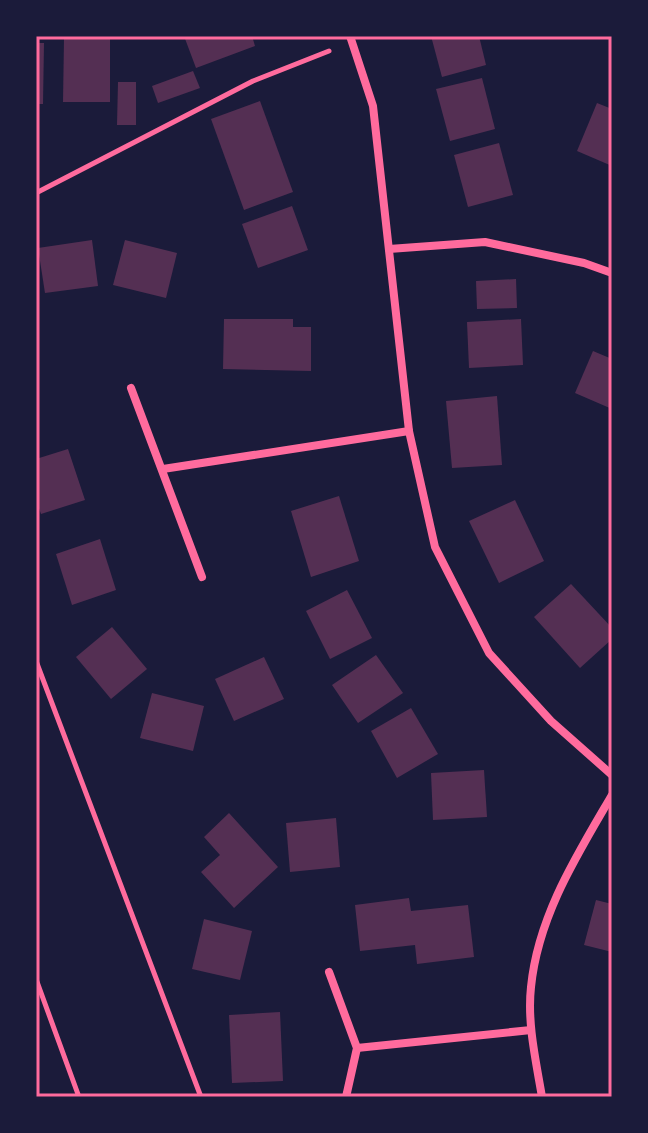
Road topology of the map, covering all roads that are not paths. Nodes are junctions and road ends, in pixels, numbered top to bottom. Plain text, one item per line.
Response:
1 (351, 39) edge
2 (389, 249) junction
3 (612, 273) edge
4 (131, 388) dead end
5 (409, 431) junction
6 (163, 469) junction
7 (202, 577) dead end
8 (612, 775) edge
9 (612, 795) edge
10 (329, 972) dead end
11 (531, 1030) junction
12 (357, 1048) junction
13 (346, 1097) edge
14 (542, 1097) edge

1 - 2 street
2 - 3 street
2 - 5 street
4 - 6 street
5 - 6 street
5 - 8 street
6 - 7 street
9 - 11 street
10 - 12 street
11 - 12 street
11 - 14 street
12 - 13 street

